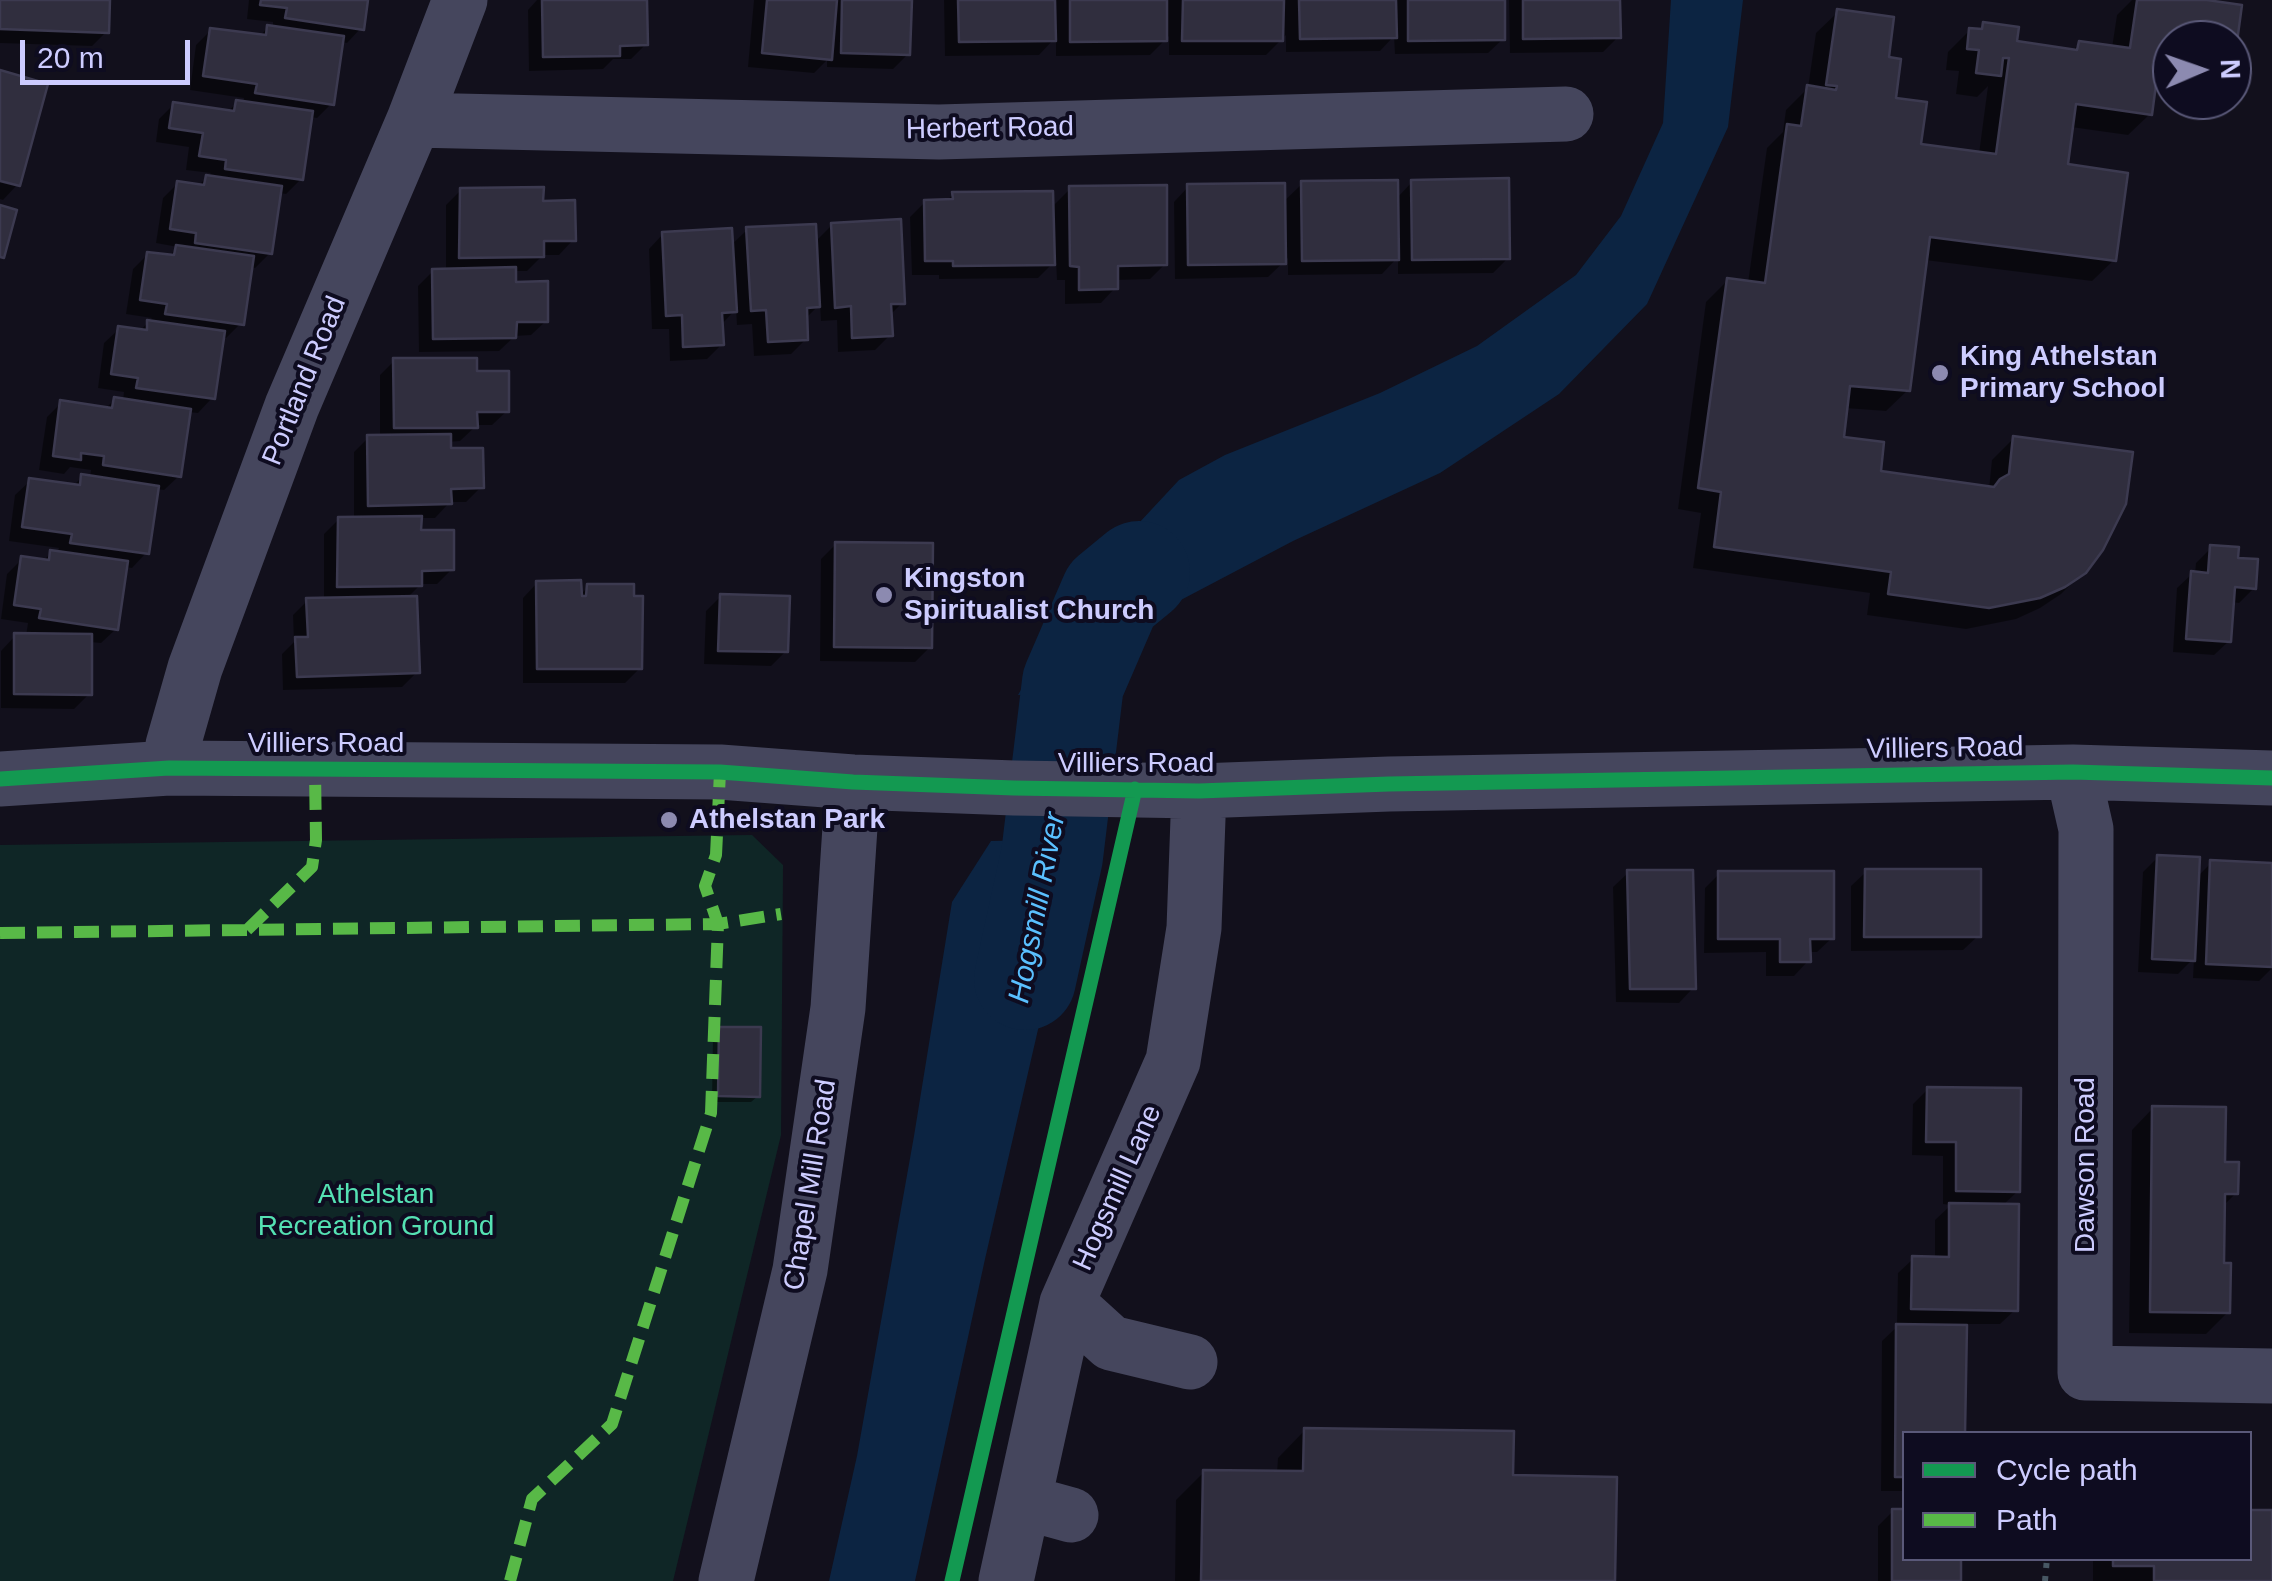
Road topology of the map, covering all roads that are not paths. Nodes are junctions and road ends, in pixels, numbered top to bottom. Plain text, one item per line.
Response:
1 (460, 0) edge
2 (1566, 114) dead end
3 (414, 120) junction
4 (170, 768) junction
5 (2073, 772) junction
6 (2272, 778) edge
7 (0, 779) edge
8 (853, 782) junction
9 (1199, 790) junction
10 (1068, 1304) junction
11 (1190, 1362) dead end
12 (2272, 1376) edge
13 (726, 1581) edge
14 (1006, 1581) edge

1 - 3 street, Portland Road
2 - 3 street, Herbert Road
3 - 4 street, Portland Road
4 - 7 street, Villiers Road
4 - 8 street, Villiers Road
5 - 6 street, Villiers Road
5 - 9 street, Villiers Road
5 - 12 street, Dawson Road
8 - 9 street, Villiers Road
8 - 13 street, Chapel Mill Road
9 - 10 street, Hogsmill Lane
10 - 11 street
10 - 14 street, Hogsmill Lane

